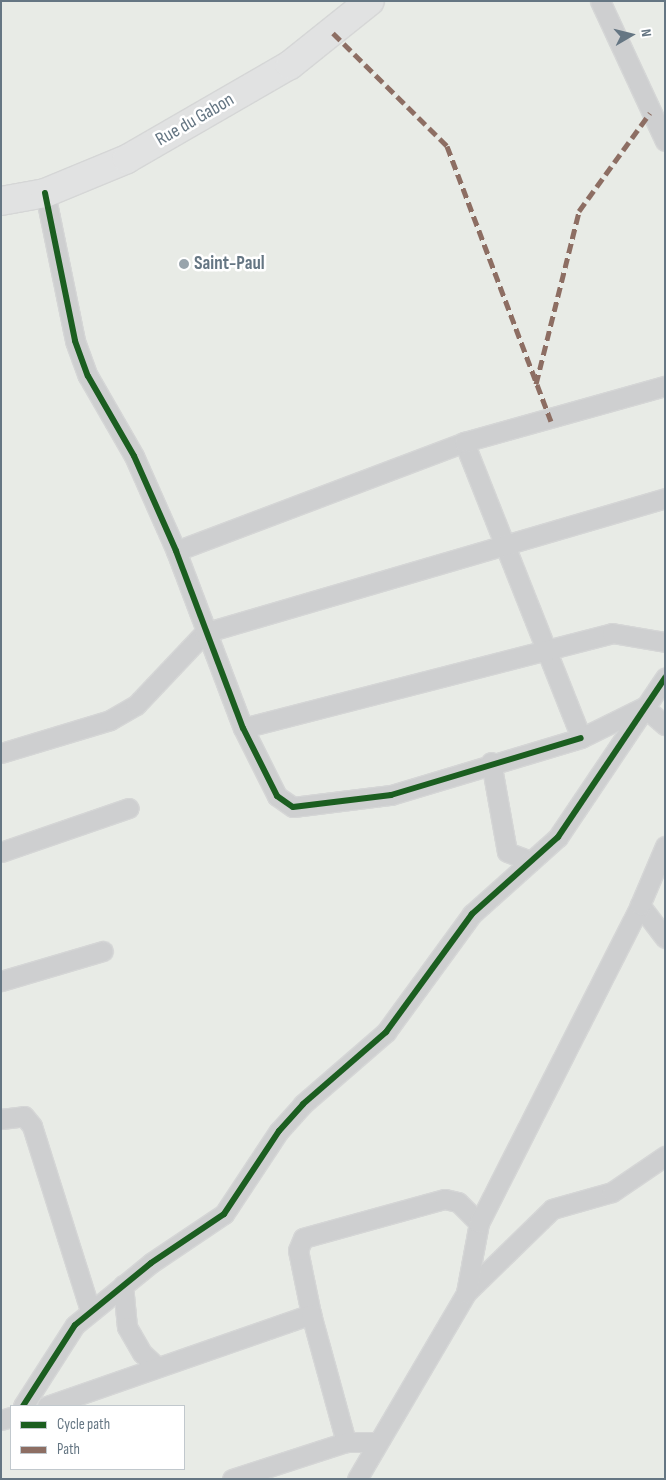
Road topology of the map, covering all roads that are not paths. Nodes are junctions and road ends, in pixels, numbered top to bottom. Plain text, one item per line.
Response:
1 (370, 1) edge
2 (600, 1) edge
3 (665, 141) edge
4 (45, 193) junction
5 (1, 201) edge
6 (665, 386) edge
7 (464, 442) junction
8 (665, 498) edge
9 (507, 545) junction
10 (176, 551) junction
11 (204, 634) junction
12 (665, 642) edge
13 (547, 650) junction
14 (665, 678) edge
15 (644, 707) junction
16 (665, 725) edge
17 (243, 728) junction
18 (581, 738) junction
19 (1, 752) edge
20 (491, 762) junction
21 (129, 808) dead end
22 (665, 846) edge
23 (1, 852) edge
24 (528, 860) junction
25 (640, 905) junction
26 (665, 938) edge
27 (103, 951) dead end
28 (1, 981) edge
29 (1, 1119) edge
30 (665, 1156) edge
31 (479, 1223) junction
32 (123, 1285) junction
33 (466, 1293) junction
34 (90, 1310) junction
35 (311, 1314) junction
36 (156, 1367) junction
37 (24, 1405) edge
38 (49, 1405) edge
39 (346, 1442) junction
40 (376, 1442) junction
41 (232, 1479) edge
42 (357, 1479) edge

1 - 4 highway, Rue du Gabon
2 - 3 street
4 - 5 highway, Rue du Gabon
4 - 10 street
6 - 7 street
7 - 9 street
7 - 10 street
8 - 9 street
9 - 11 street
9 - 13 street
10 - 11 street
11 - 17 street
11 - 19 street
12 - 13 street
13 - 17 street
13 - 18 street
14 - 15 street
15 - 16 street
15 - 18 street
15 - 24 street
17 - 20 street
18 - 20 street
20 - 24 street
21 - 23 street
22 - 25 street
24 - 32 street
25 - 26 street
25 - 31 street
27 - 28 street
29 - 34 street
30 - 33 street
31 - 33 street
31 - 35 street
32 - 34 street
32 - 36 street
33 - 40 street
34 - 37 street
35 - 36 street
35 - 39 street
36 - 38 street
39 - 40 street
39 - 41 street
40 - 42 street

